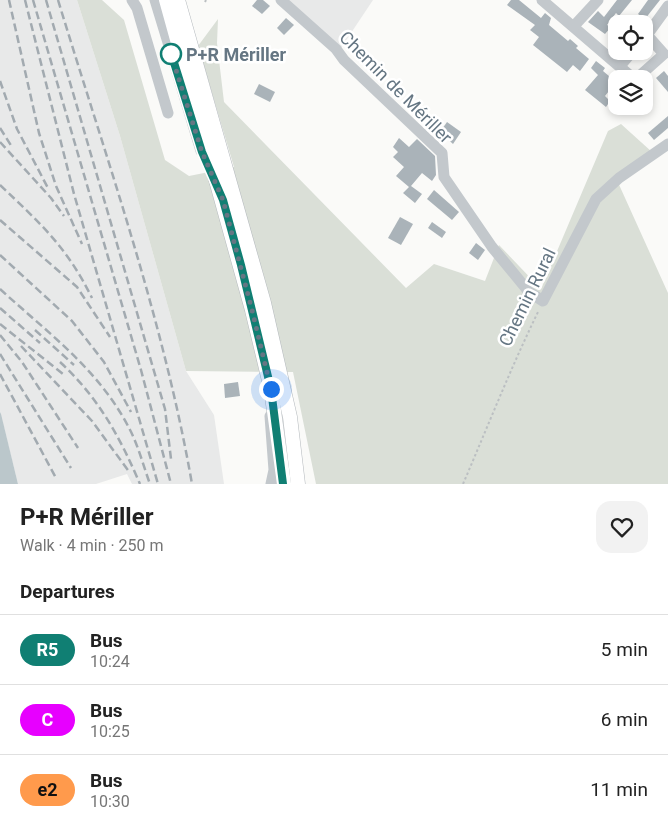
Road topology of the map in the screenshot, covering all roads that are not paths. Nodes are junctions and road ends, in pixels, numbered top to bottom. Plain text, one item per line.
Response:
1 (132, 0) edge
2 (156, 0) edge
3 (166, 0) edge
4 (178, 0) edge
5 (281, 0) edge
6 (542, 0) edge
7 (598, 0) edge
8 (668, 6) edge
9 (574, 26) junction
10 (653, 26) edge
11 (653, 44) edge
12 (666, 56) edge
13 (625, 60) edge
14 (620, 66) junction
15 (625, 70) edge
16 (647, 70) edge
17 (168, 113) dead end
18 (668, 144) edge
19 (223, 200) junction
20 (543, 301) joint
21 (271, 389) junction
22 (290, 417) junction
23 (271, 484) edge
24 (284, 484) edge
25 (292, 484) edge
26 (298, 484) edge

1 - 17 street
2 - 19 street
3 - 19 main road
4 - 22 main road
5 - 20 street, Chemin de Mériller
6 - 9 street
7 - 9 street
8 - 10 street
9 - 14 street
11 - 12 street
12 - 16 street
13 - 14 street
14 - 15 street
18 - 20 street, Chemin Rural
19 - 21 main road
21 - 23 street
21 - 24 main road
22 - 25 street
22 - 26 main road

